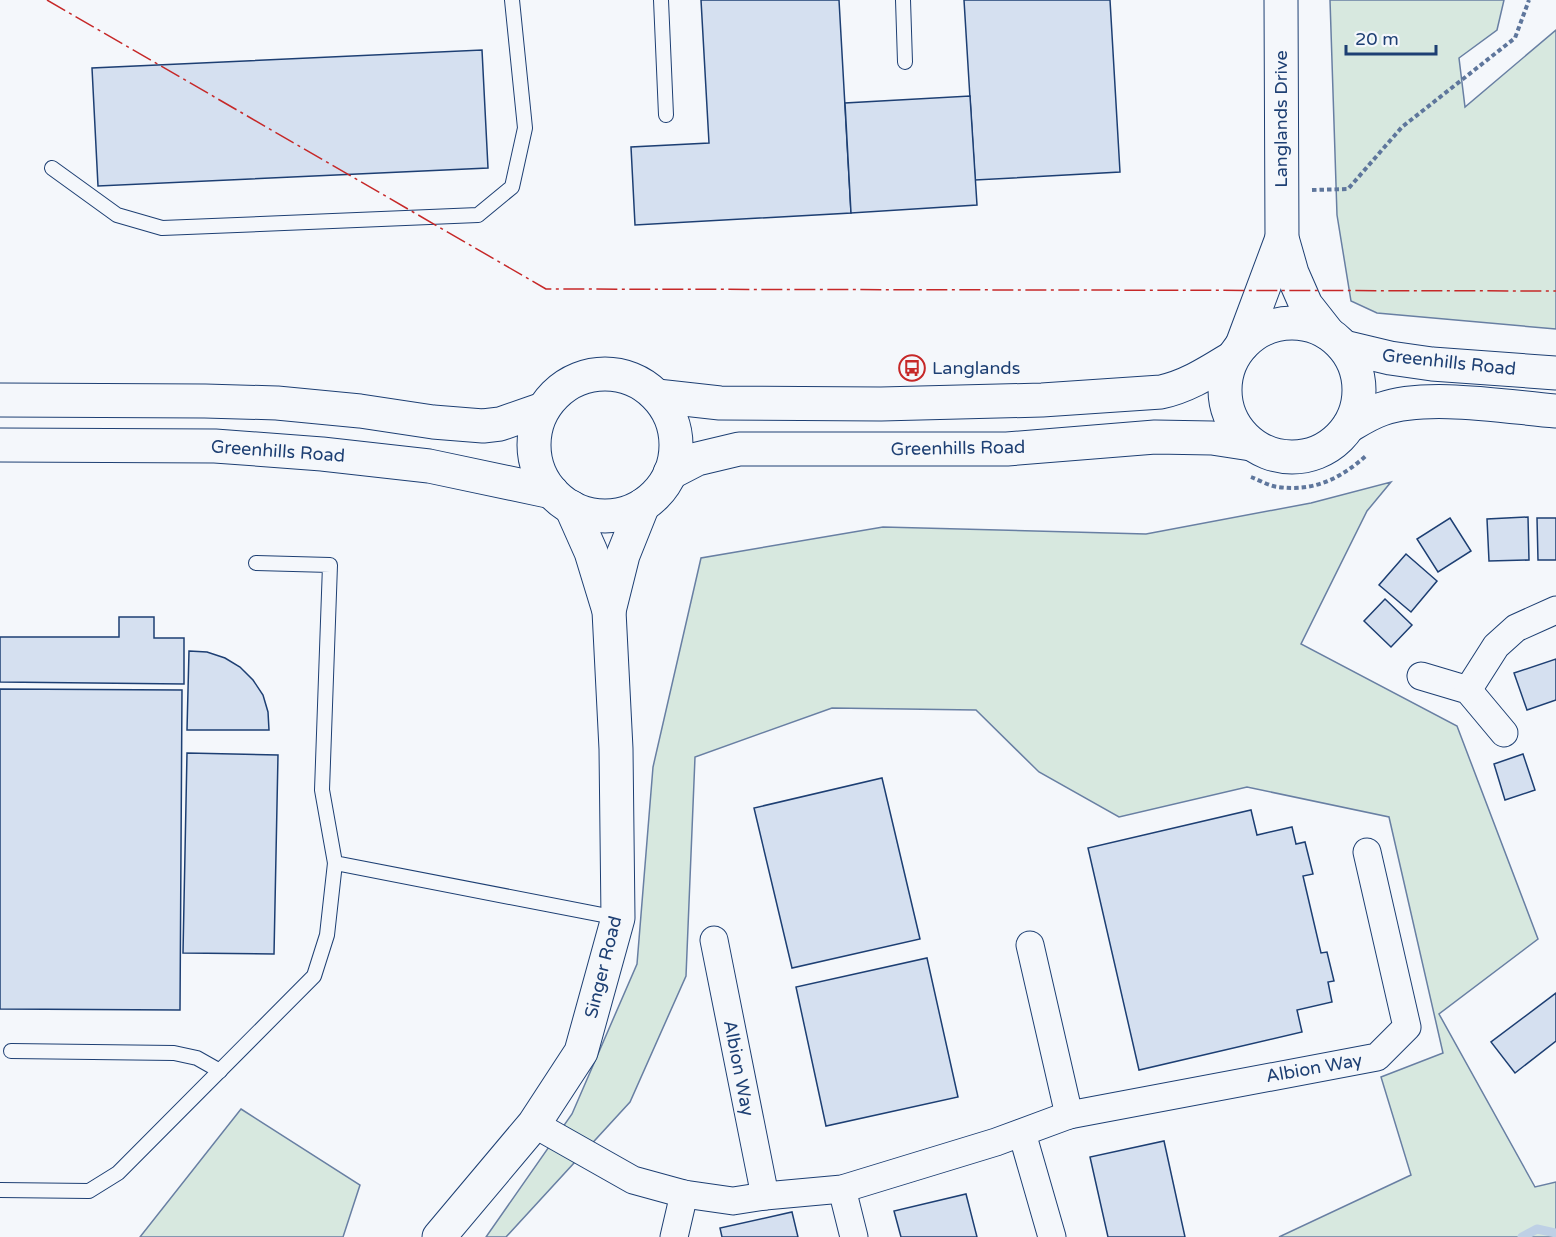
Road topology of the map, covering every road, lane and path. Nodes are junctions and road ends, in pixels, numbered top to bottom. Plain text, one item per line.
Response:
1 (512, 0) edge
2 (661, 0) edge
3 (903, 0) edge
4 (1281, 0) edge
5 (1529, 0) edge
6 (905, 62) dead end
7 (666, 115) dead end
8 (51, 168) dead end
9 (1281, 190) junction
10 (1282, 238) junction
11 (1336, 340) junction
12 (1237, 351) junction
13 (1556, 373) edge
14 (657, 396) junction
15 (0, 400) edge
16 (543, 410) junction
17 (1556, 411) edge
18 (1349, 426) junction
19 (1251, 444) junction
20 (0, 445) edge
21 (670, 473) junction
22 (561, 499) junction
23 (643, 505) junction
24 (256, 563) dead end
25 (1556, 610) edge
26 (609, 611) junction
27 (1421, 676) dead end
28 (1468, 690) junction
29 (1504, 733) dead end
30 (1367, 852) dead end
31 (335, 863) junction
32 (618, 918) junction
33 (714, 940) dead end
34 (1030, 945) dead end
35 (11, 1052) dead end
36 (220, 1071) junction
37 (1069, 1115) junction
38 (534, 1124) junction
39 (1022, 1133) junction
40 (842, 1189) junction
41 (0, 1191) edge
42 (684, 1194) junction
43 (765, 1196) junction
44 (439, 1237) edge
45 (674, 1237) edge
46 (854, 1237) edge
47 (1053, 1237) edge

1 - 8 lane
2 - 7 lane
3 - 6 lane
4 - 9 street, Langlands Drive
5 - 9 path
9 - 10 street, Langlands Drive
10 - 11 street, Langlands Drive
10 - 12 street, Langlands Drive
11 - 12 street
11 - 13 street, Greenhills Road
11 - 18 street
12 - 14 street
12 - 19 street
14 - 16 street
14 - 21 street
15 - 16 street
16 - 22 street
17 - 18 street
18 - 19 street
19 - 21 street, Greenhills Road
20 - 22 street, Greenhills Road
21 - 23 street
22 - 23 street
22 - 26 street, Singer Road
23 - 26 street, Singer Road
24 - 31 lane
25 - 28 street
26 - 32 street, Singer Road
27 - 28 street
28 - 29 street
30 - 37 street, Albion Way
31 - 32 lane
31 - 36 lane
32 - 38 street, Singer Road
33 - 43 street, Albion Way
34 - 37 street
35 - 36 lane
36 - 41 lane
37 - 39 street, Albion Way
38 - 42 street, Albion Way
38 - 44 street, Singer Road
39 - 40 street, Albion Way
39 - 47 street
40 - 43 street, Albion Way
40 - 46 street
42 - 43 street, Albion Way
42 - 45 street

